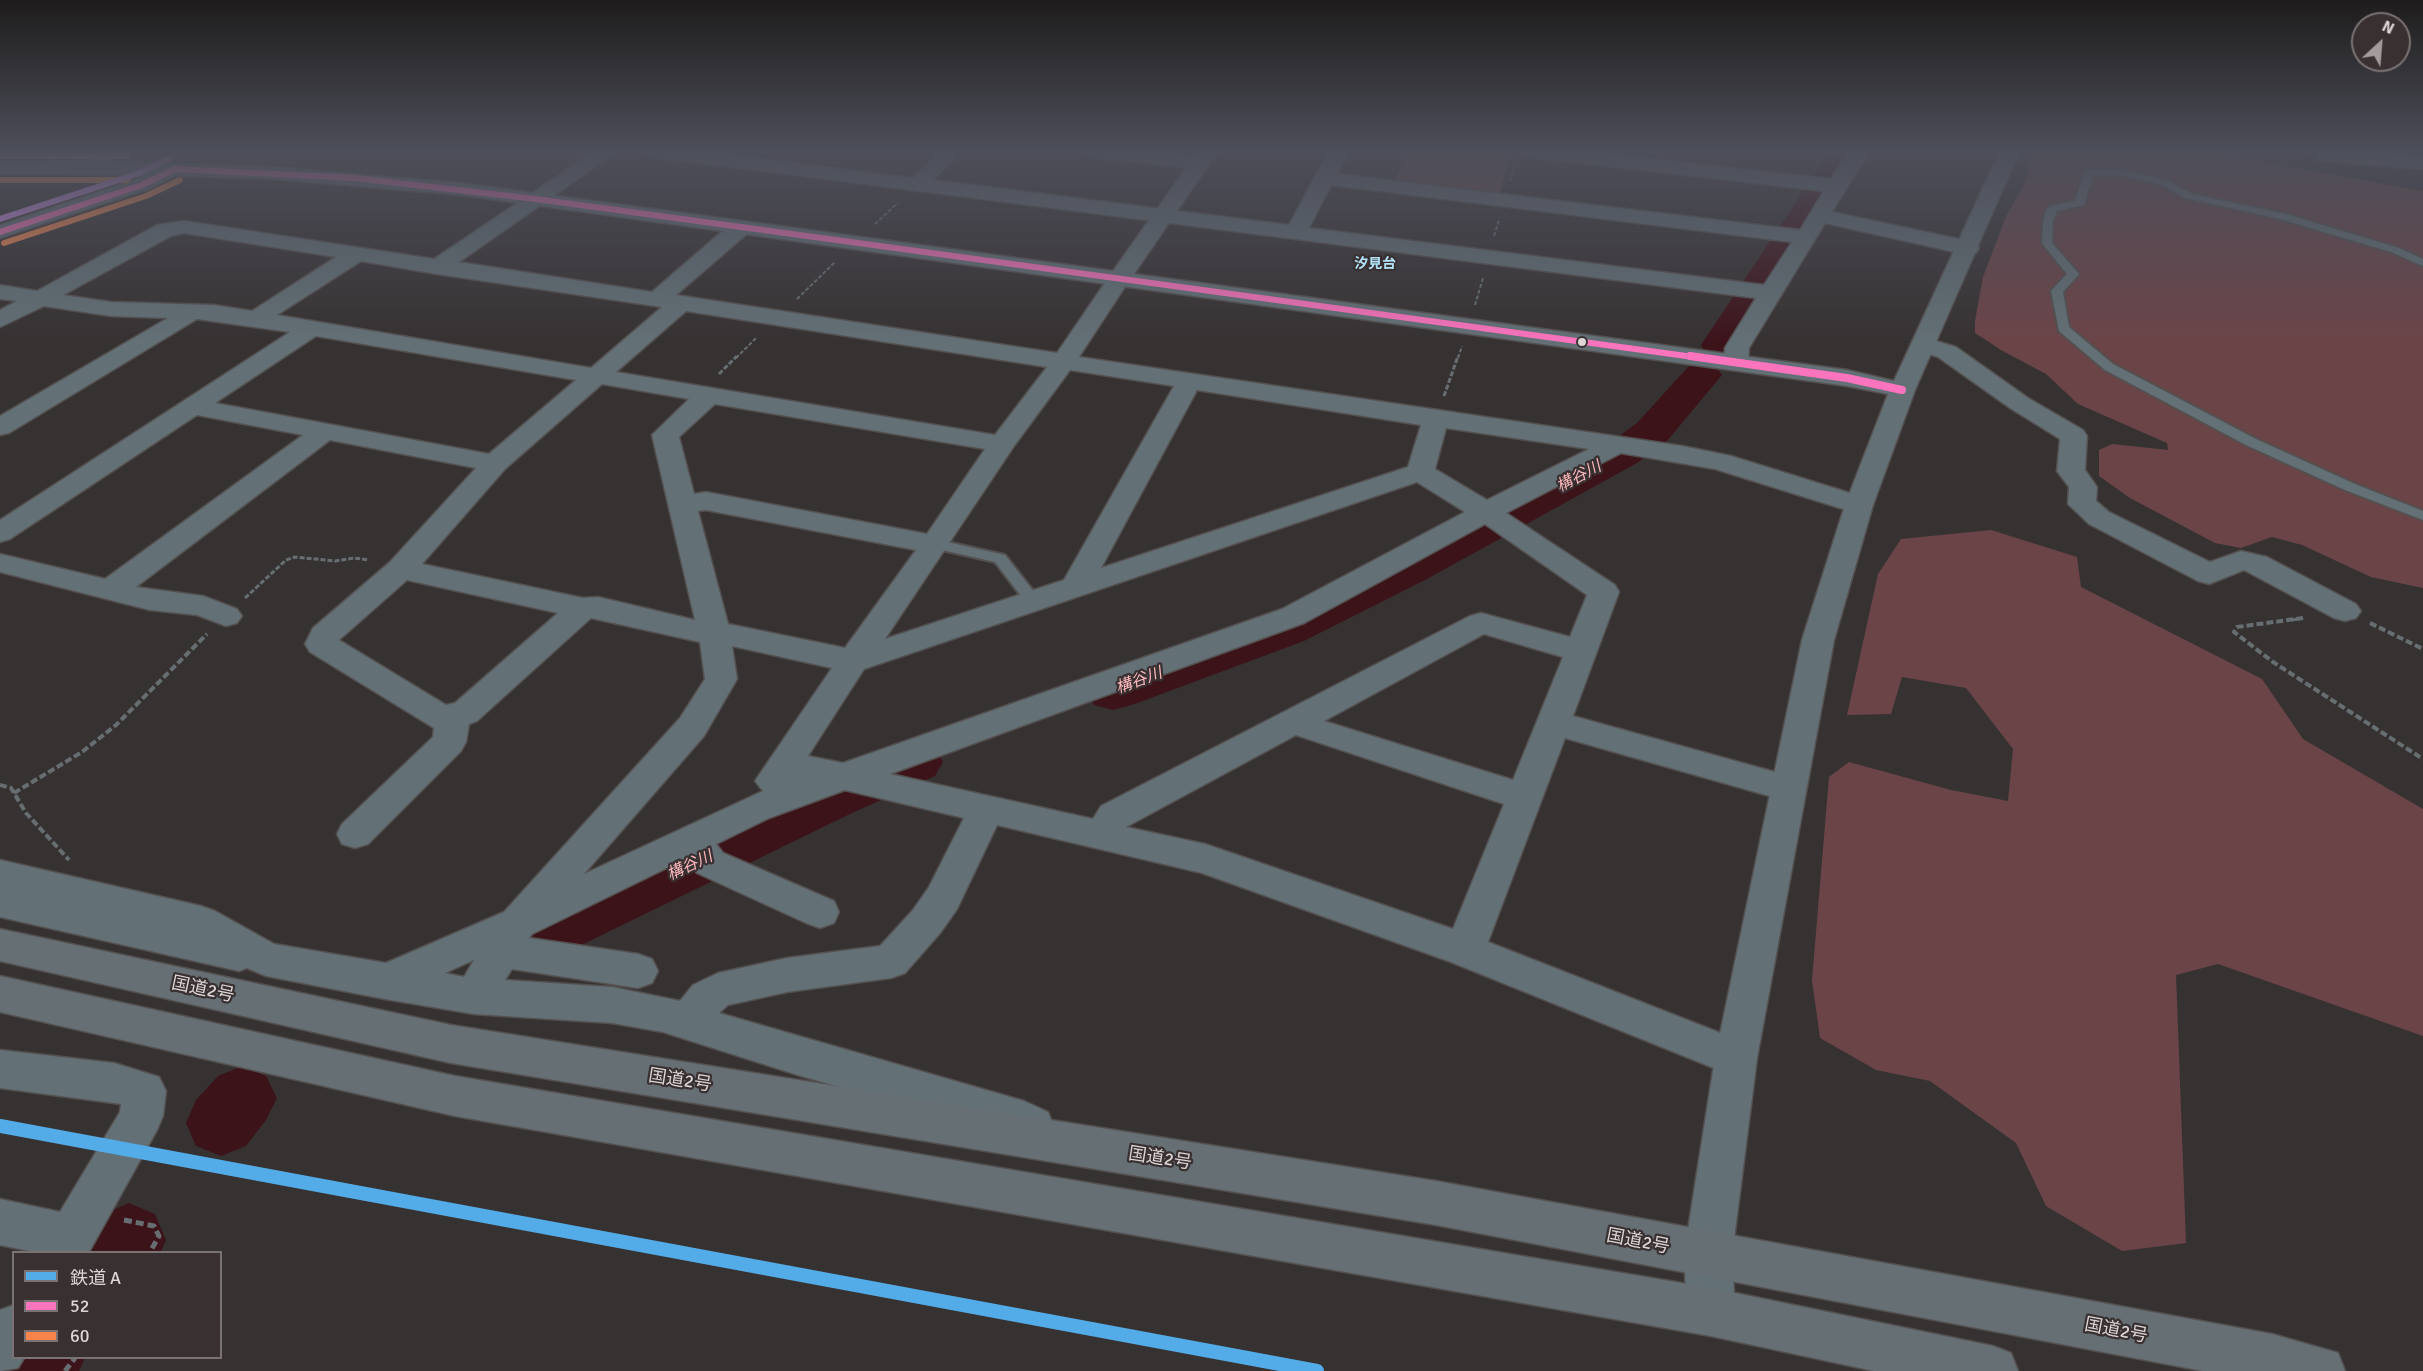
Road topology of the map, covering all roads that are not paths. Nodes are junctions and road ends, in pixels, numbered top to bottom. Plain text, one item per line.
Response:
1 (51, 215) edge
2 (512, 215) edge
3 (652, 215) edge
4 (1155, 215) edge
5 (1305, 215) edge
6 (1630, 215) edge
7 (1819, 215) joint
8 (1982, 215) edge
9 (2050, 215) edge
10 (2277, 215) edge
11 (1163, 216) junction
12 (741, 228) junction
13 (0, 232) edge
14 (1296, 232) junction
15 (1797, 235) junction
16 (1968, 248) junction
17 (356, 254) junction
18 (2423, 263) edge
19 (437, 267) junction
20 (1119, 279) junction
21 (0, 292) edge
22 (1760, 292) junction
23 (41, 297) junction
24 (669, 302) junction
25 (191, 311) junction
26 (256, 319) junction
27 (0, 320) edge
28 (311, 329) junction
29 (1923, 344) junction
30 (1063, 362) junction
31 (1736, 363) junction
32 (596, 376) junction
33 (1189, 382) junction
34 (1902, 390) junction
35 (705, 393) junction
36 (194, 407) junction
37 (1436, 419) junction
38 (0, 427) edge
39 (324, 432) junction
40 (1002, 444) junction
41 (1628, 446) junction
42 (495, 463) junction
43 (1420, 472) junction
44 (683, 504) junction
45 (1859, 505) junction
46 (2423, 516) edge
47 (1494, 517) junction
48 (0, 533) edge
49 (934, 544) junction
50 (0, 563) edge
51 (400, 569) junction
52 (1077, 586) junction
53 (111, 590) junction
54 (1033, 601) junction
55 (583, 608) junction
56 (2345, 611) road end
57 (226, 616) road end
58 (714, 632) junction
59 (1580, 651) junction
60 (853, 661) junction
61 (453, 715) junction
62 (1300, 719) junction
63 (1555, 723) junction
64 (784, 763) junction
65 (861, 780) junction
66 (1787, 789) junction
67 (1524, 797) junction
68 (756, 808) junction
69 (987, 809) junction
70 (355, 834) dead end
71 (1101, 836) junction
72 (700, 849) junction
73 (0, 876) edge
74 (0, 901) edge
75 (820, 912) dead end
76 (510, 937) junction
77 (0, 945) edge
78 (1465, 950) junction
79 (266, 959) junction
80 (638, 971) dead end
81 (385, 982) junction
82 (0, 994) edge
83 (474, 996) junction
84 (690, 1020) junction
85 (1736, 1058) junction
86 (0, 1069) edge
87 (1067, 1144) junction
88 (0, 1222) edge
89 (68, 1245) edge
90 (1708, 1255) junction
91 (1711, 1312) junction
92 (12, 1332) edge
93 (0, 1350) edge
94 (1993, 1371) edge
95 (2320, 1371) edge

1 - 13 street
2 - 19 street
3 - 12 street
4 - 11 street
5 - 14 street
6 - 15 street
7 - 15 street
7 - 16 street
8 - 16 street
9 - 46 lane
10 - 18 lane
11 - 14 street
11 - 20 street
12 - 20 street
12 - 24 street
14 - 22 street
15 - 22 street
16 - 29 street
17 - 19 street
17 - 23 street
17 - 26 street
19 - 24 street
20 - 30 street
20 - 31 street
21 - 23 street
22 - 31 street
23 - 25 street
23 - 27 street
24 - 30 street
24 - 32 street
25 - 26 street
25 - 38 street
26 - 28 street
28 - 32 street
28 - 36 street
29 - 34 street
29 - 56 street
30 - 33 street
30 - 40 street
31 - 34 street
32 - 35 street
32 - 42 street
33 - 37 street
33 - 52 street
34 - 45 street
35 - 40 street
35 - 44 street
36 - 39 street
36 - 48 street
37 - 41 street
37 - 43 street
39 - 42 street
39 - 53 street
40 - 49 street
41 - 45 street
41 - 47 street
42 - 51 street
43 - 47 street
43 - 52 street
44 - 49 street
44 - 58 street
45 - 66 street
47 - 59 street
47 - 65 street
49 - 54 lane
49 - 60 street
50 - 53 street
51 - 55 street
51 - 61 street
52 - 54 street
53 - 57 street
54 - 60 street
55 - 58 street
55 - 61 street
58 - 60 street
58 - 76 street
59 - 62 street
59 - 63 street
60 - 64 street
61 - 70 street
62 - 67 street
62 - 71 street
63 - 66 street
63 - 67 street
64 - 65 street
64 - 68 street
65 - 68 street
65 - 69 street
66 - 85 street
67 - 78 street
68 - 72 street
69 - 71 street
69 - 84 street
71 - 78 street
72 - 75 street
72 - 76 street
73 - 79 street
74 - 79 street
76 - 80 street
76 - 81 street
76 - 83 street
77 - 87 highway, 国道2号
78 - 85 street
79 - 81 street
81 - 83 street
82 - 91 highway
83 - 84 street
84 - 87 street
85 - 90 street
86 - 89 street
87 - 90 highway, 国道2号
88 - 89 street
90 - 91 street
90 - 95 highway, 国道2号
91 - 94 highway
92 - 93 street

